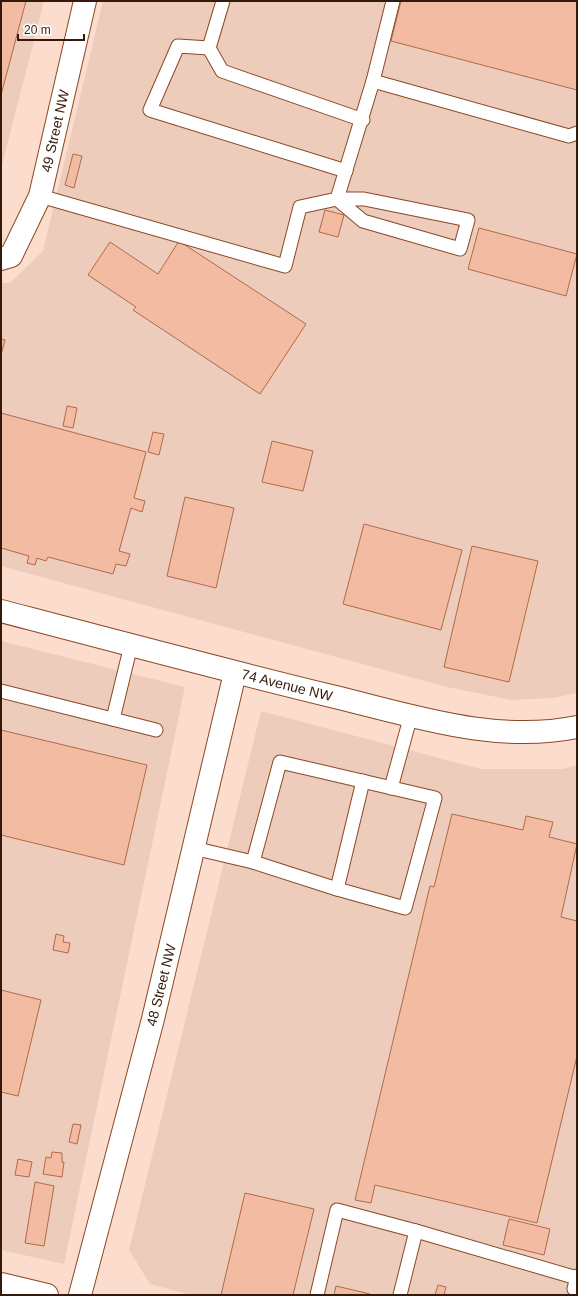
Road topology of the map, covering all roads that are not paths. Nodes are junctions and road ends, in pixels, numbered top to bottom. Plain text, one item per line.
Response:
1 (86, 1) edge
2 (223, 1) edge
3 (393, 1) edge
4 (209, 48) junction
5 (373, 81) junction
6 (363, 120) junction
7 (577, 133) edge
8 (346, 171) junction
9 (40, 196) junction
10 (337, 199) junction
11 (6, 257) edge
12 (1, 611) edge
13 (131, 645) junction
14 (235, 673) junction
15 (1, 691) edge
16 (411, 715) junction
17 (113, 719) junction
18 (577, 727) edge
19 (156, 730) dead end
20 (363, 781) junction
21 (391, 788) junction
22 (193, 848) junction
23 (253, 862) junction
24 (337, 889) junction
25 (416, 1231) junction
26 (577, 1277) edge
27 (1, 1284) edge
28 (577, 1290) edge
29 (47, 1295) edge
30 (80, 1295) edge
31 (317, 1295) edge
32 (400, 1295) edge

1 - 9 street, 49 Street NW
2 - 4 lane
3 - 5 lane
4 - 6 lane
4 - 8 lane
5 - 6 lane
5 - 7 lane
6 - 8 lane
8 - 10 lane
9 - 10 lane
9 - 11 street, 49 Street NW
10 - 10 lane
12 - 13 street, 74 Avenue NW
13 - 14 street, 74 Avenue NW
13 - 17 lane
14 - 16 street, 74 Avenue NW
14 - 22 street, 48 Street NW
15 - 17 lane
16 - 18 street, 74 Avenue NW
16 - 21 lane
17 - 19 lane
20 - 21 lane
20 - 23 lane
20 - 24 lane
21 - 24 lane
22 - 23 lane
22 - 30 street, 48 Street NW
23 - 24 lane
25 - 26 lane
25 - 31 lane
25 - 32 lane
26 - 28 lane
27 - 29 street

